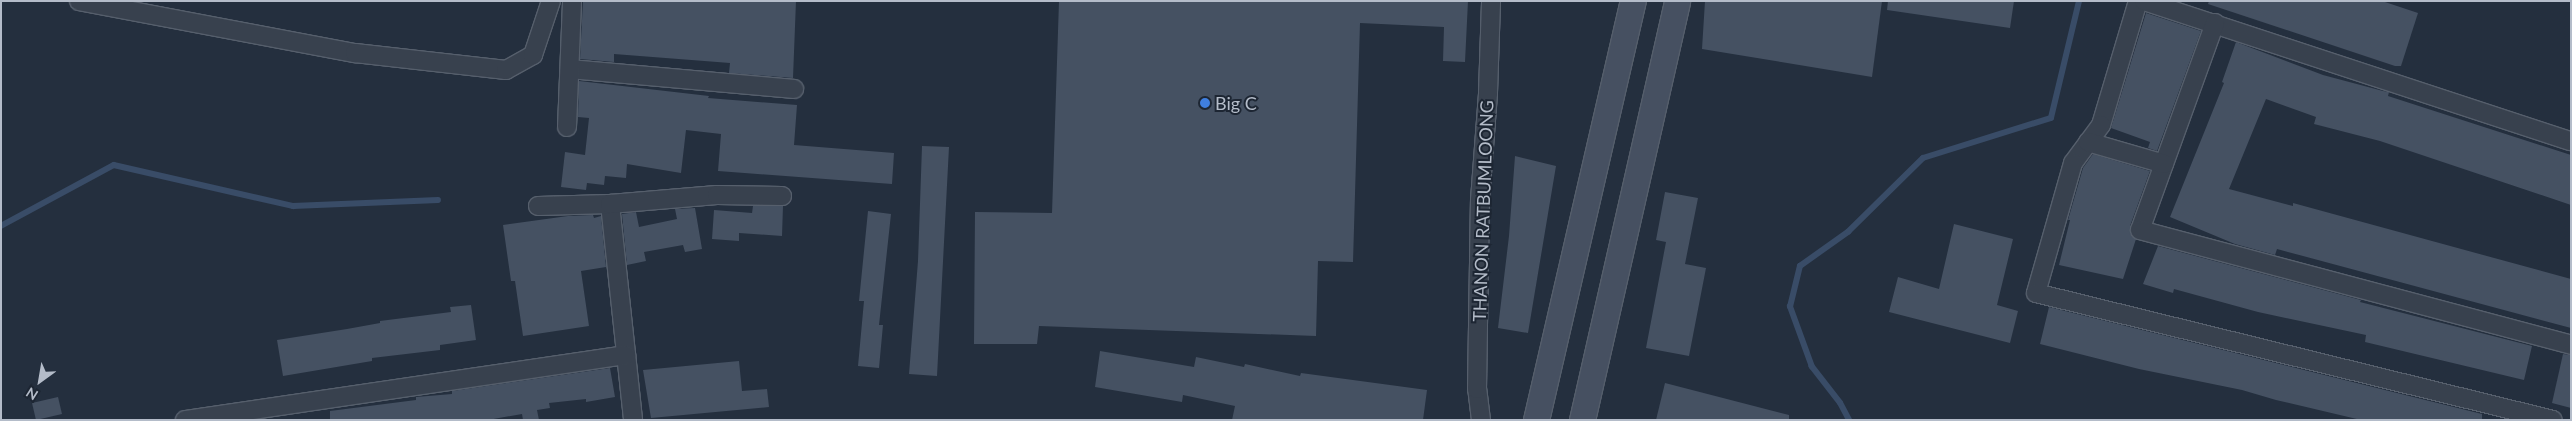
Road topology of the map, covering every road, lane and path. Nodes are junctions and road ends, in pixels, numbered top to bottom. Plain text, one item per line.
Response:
1 (79, 1) edge
2 (551, 1) edge
3 (572, 1) edge
4 (1491, 1) edge
5 (1633, 1) edge
6 (1677, 1) edge
7 (2138, 1) edge
8 (2144, 1) edge
9 (2215, 23) junction
10 (570, 69) junction
11 (794, 89) dead end
12 (567, 127) dead end
13 (2571, 141) edge
14 (2088, 142) junction
15 (2164, 164) junction
16 (782, 196) dead end
17 (610, 204) junction
18 (538, 206) dead end
19 (2571, 345) edge
20 (626, 356) junction
21 (185, 420) edge
22 (632, 420) edge
23 (1481, 420) edge
24 (1536, 420) edge
25 (1582, 420) edge
26 (2553, 420) edge

1 - 2 street
3 - 10 street
4 - 23 street, THANON RATBUMLOONG
5 - 24 main road
6 - 25 main road
7 - 14 street
8 - 9 street
9 - 13 street
9 - 15 street
10 - 11 street
10 - 12 street
14 - 15 street
14 - 26 street
15 - 19 street
16 - 17 street
17 - 18 street
17 - 20 street
20 - 21 street
20 - 22 street

